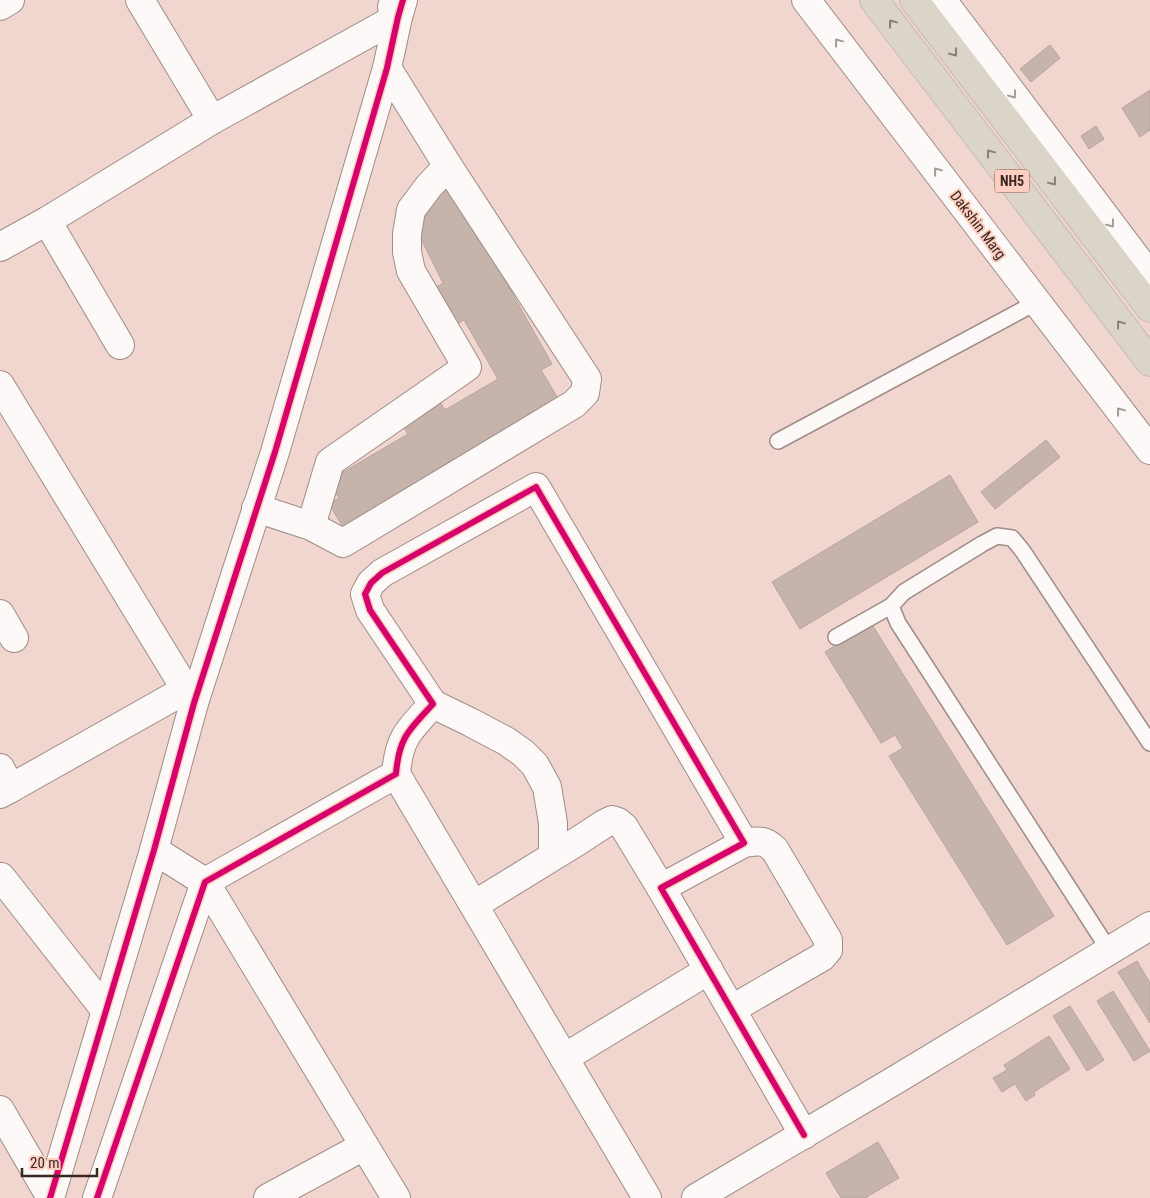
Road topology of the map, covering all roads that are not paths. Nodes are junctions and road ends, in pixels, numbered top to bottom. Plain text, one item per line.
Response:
1 (10, 0) edge
2 (140, 0) edge
3 (806, 0) edge
4 (874, 0) edge
5 (914, 0) edge
6 (942, 0) edge
7 (396, 5) edge
8 (0, 6) edge
9 (387, 68) junction
10 (212, 120) junction
11 (448, 166) junction
12 (47, 221) junction
13 (0, 247) edge
14 (1150, 276) edge
15 (1037, 302) junction
16 (1150, 308) edge
17 (120, 345) dead end
18 (1150, 362) edge
19 (0, 385) edge
20 (778, 441) dead end
21 (1150, 450) edge
22 (256, 508) junction
23 (311, 526) junction
24 (891, 606) junction
25 (0, 614) edge
26 (836, 637) dead end
27 (14, 638) dead end
28 (190, 696) junction
29 (433, 704) junction
30 (1150, 743) edge
31 (396, 774) junction
32 (4, 783) edge
33 (744, 843) junction
34 (154, 850) junction
35 (553, 856) junction
36 (1, 877) edge
37 (205, 882) junction
38 (661, 888) junction
39 (474, 905) junction
40 (1150, 926) edge
41 (1108, 950) junction
42 (709, 970) junction
43 (732, 1009) junction
44 (106, 1011) junction
45 (564, 1058) junction
46 (0, 1110) edge
47 (804, 1135) junction
48 (364, 1146) junction
49 (50, 1197) edge
50 (97, 1198) edge
51 (268, 1198) edge
52 (396, 1198) edge
53 (648, 1198) edge
54 (696, 1198) edge

1 - 8 street
2 - 10 street
15 -> 3 street, Dakshin Marg
18 -> 4 highway, NH5
5 -> 16 highway, NH5
6 -> 14 street
7 - 9 street
7 - 10 street
9 - 11 street
9 - 22 street
10 - 12 street
11 - 23 street
11 - 23 street
12 - 13 street
12 - 17 street
15 - 20 lane
21 -> 15 street, Dakshin Marg
19 - 28 street
22 - 23 street
22 - 28 street
24 - 26 lane
24 - 30 lane
24 - 41 lane
25 - 27 street
28 - 32 street
28 - 34 street
29 - 31 street
29 - 33 street
29 - 35 street
31 - 37 street
31 - 39 street
33 - 38 street
33 - 43 street
34 - 37 street
34 - 44 street
35 - 38 street
35 - 39 street
36 - 44 street
37 - 48 street
37 - 50 street
38 - 42 street
39 - 45 street
40 - 41 street
41 - 47 street
42 - 43 street
42 - 45 street
43 - 47 street
44 - 49 street
45 - 53 street
46 - 49 street
47 - 54 street
48 - 51 street
48 - 52 street

